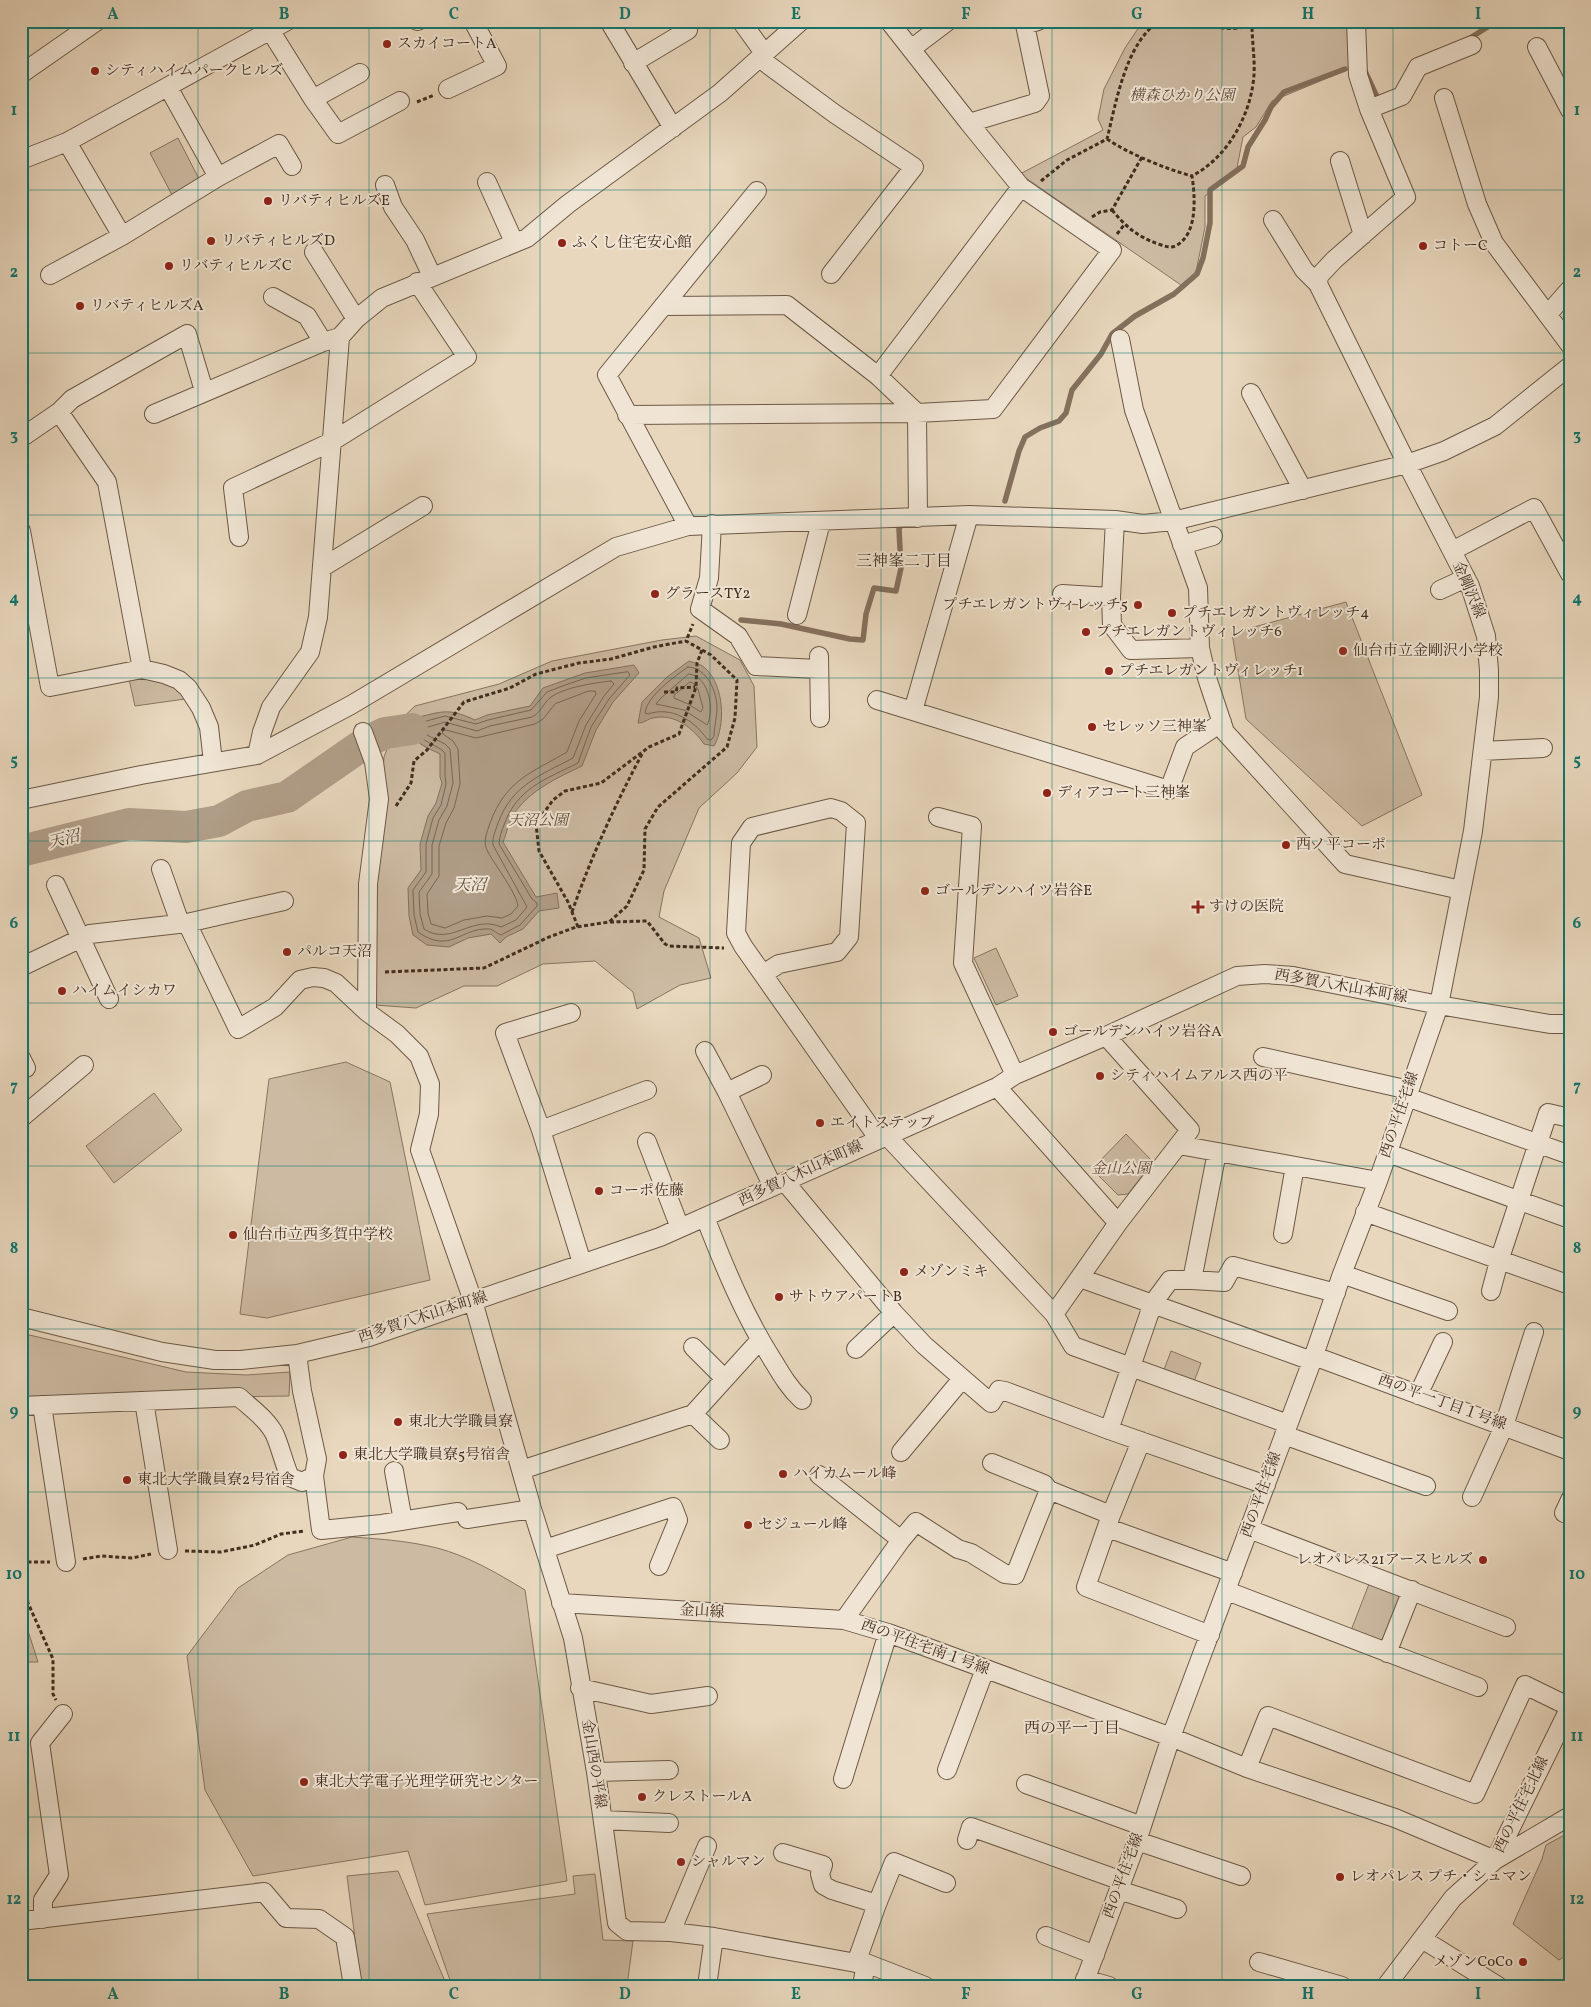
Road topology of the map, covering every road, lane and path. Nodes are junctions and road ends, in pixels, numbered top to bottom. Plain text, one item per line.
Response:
1 (97, 21) edge
2 (288, 21) edge
3 (473, 21) edge
4 (609, 21) edge
5 (741, 21) edge
6 (801, 21) edge
7 (889, 21) edge
8 (948, 21) edge
9 (1038, 21) edge
10 (1160, 21) edge
11 (1202, 21) edge
12 (1262, 21) edge
13 (1356, 21) edge
14 (1252, 25) junction
15 (270, 30) junction
16 (688, 30) dead end
17 (1472, 45) dead end
18 (1537, 47) dead end
19 (911, 49) junction
20 (762, 56) junction
21 (633, 63) junction
22 (360, 73) dead end
23 (21, 74) edge
24 (168, 87) junction
25 (448, 89) joint
26 (1444, 98) dead end
27 (313, 99) junction
28 (400, 101) joint
29 (1369, 109) junction
30 (1570, 110) edge
31 (969, 123) junction
32 (673, 128) junction
33 (1107, 139) junction
34 (67, 142) junction
35 (1142, 157) junction
36 (21, 160) edge
37 (1340, 161) dead end
38 (292, 166) dead end
39 (1192, 176) junction
40 (218, 177) junction
41 (487, 182) dead end
42 (385, 185) dead end
43 (1026, 190) junction
44 (757, 191) dead end
45 (1112, 210) junction
46 (1273, 220) dead end
47 (1083, 230) junction
48 (1363, 235) junction
49 (122, 236) junction
50 (514, 242) junction
51 (314, 252) dead end
52 (831, 274) dead end
53 (50, 275) dead end
54 (425, 279) junction
55 (1318, 284) junction
56 (1570, 289) edge
57 (273, 297) dead end
58 (663, 306) junction
59 (1548, 314) junction
60 (356, 319) junction
61 (340, 337) junction
62 (1120, 339) dead end
63 (322, 342) junction
64 (1570, 345) edge
65 (1570, 366) edge
66 (878, 376) junction
67 (204, 391) junction
68 (1251, 393) dead end
69 (59, 412) junction
70 (917, 413) junction
71 (154, 414) dead end
72 (627, 415) junction
73 (21, 438) edge
74 (331, 442) junction
75 (1407, 464) junction
76 (1303, 490) junction
77 (424, 506) dead end
78 (969, 515) junction
79 (918, 518) junction
80 (1115, 520) junction
81 (1173, 521) junction
82 (821, 522) junction
83 (712, 524) junction
84 (688, 526) junction
85 (21, 531) edge
86 (1214, 536) dead end
87 (239, 538) dead end
88 (1182, 545) junction
89 (1452, 551) junction
90 (323, 567) junction
91 (1570, 574) edge
92 (1466, 578) junction
93 (1440, 590) dead end
94 (1062, 594) dead end
95 (1111, 597) junction
96 (700, 609) junction
97 (798, 615) dead end
98 (686, 641) junction
99 (1200, 648) junction
100 (702, 650) junction
101 (142, 669) junction
102 (696, 687) junction
103 (664, 692) dead end
104 (877, 700) dead end
105 (913, 711) junction
106 (820, 718) dead end
107 (1226, 727) junction
108 (363, 732) dead end
109 (1543, 748) dead end
110 (427, 750) dead end
111 (644, 751) junction
112 (1483, 751) junction
113 (257, 756) junction
114 (213, 762) junction
115 (21, 800) edge
116 (938, 817) dead end
117 (161, 869) dead end
118 (56, 885) dead end
119 (1461, 890) junction
120 (284, 901) dead end
121 (572, 912) junction
122 (609, 922) junction
123 (183, 923) junction
124 (578, 927) junction
125 (81, 938) junction
126 (743, 946) junction
127 (21, 967) edge
128 (367, 973) junction
129 (763, 974) junction
130 (109, 1000) dead end
131 (1439, 1005) junction
132 (368, 1012) junction
133 (571, 1013) dead end
134 (1570, 1024) edge
135 (1106, 1036) junction
136 (705, 1051) dead end
137 (1264, 1057) dead end
138 (84, 1065) dead end
139 (762, 1075) dead end
140 (1015, 1075) junction
141 (997, 1087) junction
142 (647, 1090) dead end
143 (727, 1092) junction
144 (1408, 1094) junction
145 (21, 1118) edge
146 (1570, 1118) edge
147 (541, 1130) junction
148 (883, 1137) junction
149 (647, 1142) dead end
150 (1537, 1144) junction
151 (1179, 1145) junction
152 (1216, 1152) junction
153 (1388, 1153) junction
154 (1570, 1156) edge
155 (1295, 1166) junction
156 (1378, 1182) junction
157 (779, 1184) junction
158 (1518, 1201) junction
159 (1365, 1212) junction
160 (705, 1217) junction
161 (1570, 1219) edge
162 (1118, 1224) junction
163 (680, 1228) junction
164 (1283, 1234) dead end
165 (1499, 1261) junction
166 (582, 1263) junction
167 (1342, 1274) junction
168 (1080, 1278) junction
169 (1192, 1280) junction
170 (1570, 1285) edge
171 (1491, 1291) dead end
172 (1336, 1292) junction
173 (473, 1301) junction
174 (1153, 1303) junction
175 (1448, 1311) dead end
176 (894, 1313) junction
177 (1054, 1314) junction
178 (21, 1317) edge
179 (1534, 1332) dead end
180 (760, 1340) junction
181 (1443, 1342) dead end
182 (693, 1347) dead end
183 (856, 1349) dead end
184 (297, 1354) junction
185 (1313, 1359) junction
186 (1130, 1367) junction
187 (725, 1379) junction
188 (962, 1379) junction
189 (1418, 1395) junction
190 (802, 1400) dead end
191 (144, 1401) junction
192 (42, 1405) junction
193 (21, 1406) edge
194 (693, 1414) junction
195 (1504, 1426) junction
196 (1286, 1429) junction
197 (1109, 1430) junction
198 (720, 1440) dead end
199 (1141, 1441) junction
200 (1570, 1451) edge
201 (901, 1452) dead end
202 (992, 1463) dead end
203 (521, 1470) junction
204 (394, 1471) dead end
205 (314, 1476) junction
206 (819, 1476) dead end
207 (1266, 1485) junction
208 (1426, 1486) dead end
209 (1049, 1490) junction
210 (1472, 1497) dead end
211 (532, 1510) junction
212 (403, 1521) junction
213 (1109, 1521) junction
214 (1249, 1529) junction
215 (901, 1540) junction
216 (545, 1549) junction
217 (168, 1550) dead end
218 (22, 1562) edge
219 (66, 1562) dead end
220 (659, 1566) dead end
221 (1233, 1573) junction
222 (1412, 1590) junction
223 (1227, 1591) junction
224 (561, 1603) junction
225 (844, 1620) junction
226 (1506, 1627) dead end
227 (888, 1633) junction
228 (1210, 1636) junction
229 (1387, 1653) junction
230 (985, 1669) junction
231 (1478, 1687) dead end
232 (580, 1688) junction
233 (708, 1696) dead end
234 (1570, 1707) edge
235 (64, 1714) joint
236 (1171, 1737) junction
237 (1248, 1768) junction
238 (668, 1770) dead end
239 (947, 1770) dead end
240 (596, 1772) junction
241 (843, 1779) dead end
242 (1026, 1784) dead end
243 (1570, 1816) edge
244 (603, 1820) junction
245 (669, 1823) dead end
246 (1139, 1833) junction
247 (967, 1840) dead end
248 (707, 1846) dead end
249 (783, 1852) dead end
250 (1495, 1860) junction
251 (1241, 1876) dead end
252 (946, 1883) dead end
253 (1121, 1885) junction
254 (877, 1904) junction
255 (1177, 1909) dead end
256 (43, 1919) junction
257 (21, 1922) edge
258 (671, 1932) junction
259 (1046, 1936) dead end
260 (714, 1937) junction
261 (1422, 1939) junction
262 (1095, 1955) junction
263 (1259, 1962) dead end
264 (861, 1963) junction
265 (1084, 1982) edge
266 (353, 1986) edge
267 (707, 1986) edge
268 (862, 1986) edge
269 (925, 1986) edge
270 (1109, 1986) edge
271 (1342, 1986) edge
272 (1386, 1986) edge
273 (1498, 1986) edge

1 - 23 street
2 - 15 street
3 - 25 street
4 - 21 street
5 - 20 street
6 - 20 street
7 - 19 street
8 - 19 street
9 - 31 street
10 - 33 path
11 - 14 path
12 - 14 path
13 - 29 street
14 - 39 path
15 - 24 street
15 - 27 street
16 - 21 street
17 - 29 street
18 - 30 street
19 - 31 street
20 - 32 street
20 - 52 street
21 - 32 street
22 - 27 street
24 - 34 street
24 - 40 street
25 - 28 path
26 - 59 street
27 - 28 street
29 - 48 street
31 - 43 street
32 - 50 street
33 - 35 path
33 - 43 path
34 - 36 street
34 - 49 street
35 - 39 path
35 - 45 path
37 - 48 street
38 - 40 street
39 - 45 path
40 - 49 street
41 - 50 street
42 - 54 street
43 - 47 street
43 - 66 street
44 - 58 street
45 - 47 path
46 - 55 street, 金剛沢線
47 - 70 street
48 - 55 street
49 - 53 street
50 - 54 street
51 - 60 street
54 - 60 street
54 - 74 street
55 - 75 street, 金剛沢線
56 - 59 street
57 - 63 street
58 - 66 street
58 - 72 street
59 - 64 street
60 - 61 street
61 - 63 street
61 - 74 street
62 - 81 street
63 - 67 street
65 - 75 street
66 - 70 street
67 - 69 street
67 - 71 street
68 - 76 street
69 - 73 street
69 - 101 street
70 - 72 street
70 - 79 street
72 - 84 street
74 - 87 street
74 - 90 street
75 - 76 street
75 - 89 street, 金剛沢線
76 - 81 street
77 - 90 street
78 - 79 street
78 - 80 street
78 - 105 street
79 - 82 street
80 - 81 street
80 - 95 street
81 - 88 street
82 - 83 street
82 - 97 street
83 - 84 street
83 - 96 street
84 - 113 street
85 - 101 street
86 - 88 street
88 - 99 street
89 - 91 street
89 - 92 street, 金剛沢線
90 - 113 street
92 - 93 street
92 - 112 street, 金剛沢線
94 - 95 street
95 - 99 street
96 - 98 path
96 - 106 street
98 - 100 path
98 - 110 path
99 - 107 street
100 - 102 path
100 - 122 path
101 - 114 street
102 - 103 path
102 - 111 path
104 - 105 street
105 - 107 street
107 - 119 street
108 - 128 street
109 - 112 street
111 - 121 path
111 - 121 path
112 - 119 street, 金剛沢線
113 - 114 street
114 - 115 street
116 - 140 street
117 - 123 street
118 - 125 street
119 - 131 street, 金剛沢線
120 - 123 street
121 - 124 path
122 - 124 path
122 - 126 path
123 - 125 street
123 - 132 street, 金山西の平線
124 - 128 path
125 - 127 street
125 - 130 street
126 - 129 street
126 - 129 street
128 - 132 street
129 - 148 street
131 - 134 street, 西多賀八木山本町線
131 - 135 street, 西多賀八木山本町線
131 - 144 street, 西の平住宅線
132 - 173 street, 金山西の平線
133 - 147 street
135 - 140 street, 西多賀八木山本町線
135 - 151 street
136 - 143 street
137 - 144 street
138 - 145 street
139 - 143 street
140 - 141 street, 西多賀八木山本町線
141 - 148 street, 西多賀八木山本町線
141 - 162 street
142 - 147 street
143 - 157 street
144 - 150 street
144 - 153 street, 西の平住宅線
146 - 150 street
147 - 166 street
148 - 157 street, 西多賀八木山本町線
148 - 177 street
149 - 163 street
150 - 154 street
150 - 158 street
151 - 152 street
151 - 162 street
152 - 155 street
152 - 169 street
153 - 156 street, 西の平住宅線
153 - 158 street
155 - 156 street
155 - 164 street
156 - 159 street, 西の平住宅線
157 - 160 street, 西多賀八木山本町線
157 - 176 street
158 - 161 street
158 - 165 street
159 - 165 street
159 - 167 street, 西の平住宅線
160 - 163 street, 西多賀八木山本町線
160 - 180 street
162 - 168 street
163 - 166 street, 西多賀八木山本町線
165 - 170 street
165 - 171 street
166 - 173 street, 西多賀八木山本町線
167 - 172 street, 西の平住宅線
167 - 175 street
168 - 174 street, 西の平一丁目１号線
168 - 177 street
169 - 172 street
169 - 174 street
172 - 185 street, 西の平住宅線
173 - 184 street, 西多賀八木山本町線
173 - 203 street, 金山西の平線
174 - 185 street, 西の平一丁目１号線
174 - 186 street
176 - 183 street
176 - 188 street
177 - 186 street
178 - 184 street, 西多賀八木山本町線
179 - 195 street
180 - 187 street
180 - 190 street
181 - 189 street
182 - 187 street
184 - 205 street
185 - 189 street, 西の平一丁目１号線
185 - 196 street, 西の平住宅線
186 - 196 street
186 - 197 street
187 - 194 street
188 - 197 street
188 - 201 street
189 - 195 street, 西の平一丁目１号線
191 - 192 street
191 - 205 street
191 - 217 street
192 - 193 street
192 - 219 street
194 - 198 street
194 - 203 street
195 - 200 street, 西の平一丁目１号線
195 - 210 street
196 - 207 street, 西の平住宅線
196 - 208 street
197 - 199 street
199 - 207 street
199 - 213 street
202 - 209 street
203 - 211 street, 金山西の平線
204 - 212 street
205 - 212 street
206 - 215 street
207 - 214 street, 西の平住宅線
209 - 213 street
209 - 215 street, 西の平住宅南１号線
211 - 212 street
211 - 216 street, 金山西の平線
213 - 221 street
213 - 228 street
214 - 221 street, 西の平住宅線
214 - 222 street
215 - 225 street, 西の平住宅南１号線
216 - 220 street
216 - 224 street, 金山西の平線
218 - 235 path
221 - 223 street, 西の平住宅線
222 - 226 street
222 - 229 street
223 - 228 street, 西の平住宅線
223 - 229 street
224 - 225 street, 金山線
224 - 232 street, 金山西の平線
225 - 227 street, 西の平住宅南１号線
227 - 230 street, 西の平住宅南１号線
227 - 241 street
228 - 236 street, 西の平住宅線
229 - 231 street
230 - 236 street, 西の平住宅南１号線
230 - 239 street
232 - 233 street
232 - 240 street, 金山西の平線
234 - 237 street
234 - 250 street, 西の平住宅北線
235 - 256 street
236 - 237 street, 西の平住宅南１号線
236 - 246 street, 西の平住宅線
237 - 250 street, 西の平住宅南１号線
238 - 240 street
240 - 244 street, 金山西の平線
242 - 246 street
243 - 250 street
244 - 245 street
244 - 258 street, 金山西の平線
246 - 251 street
246 - 253 street, 西の平住宅線
247 - 253 street
248 - 258 street
249 - 254 street
250 - 261 street, 西の平住宅北線
252 - 254 street
253 - 255 street
253 - 262 street, 西の平住宅線
254 - 264 street
256 - 257 street
256 - 266 street
258 - 260 street, 金山西の平線
259 - 262 street
260 - 264 street, 金山西の平線
260 - 267 street
261 - 272 street, 西の平住宅北線
261 - 273 street
262 - 265 street, 西の平住宅線
263 - 271 street
264 - 268 street
264 - 269 street, 金山西の平線
265 - 270 street

